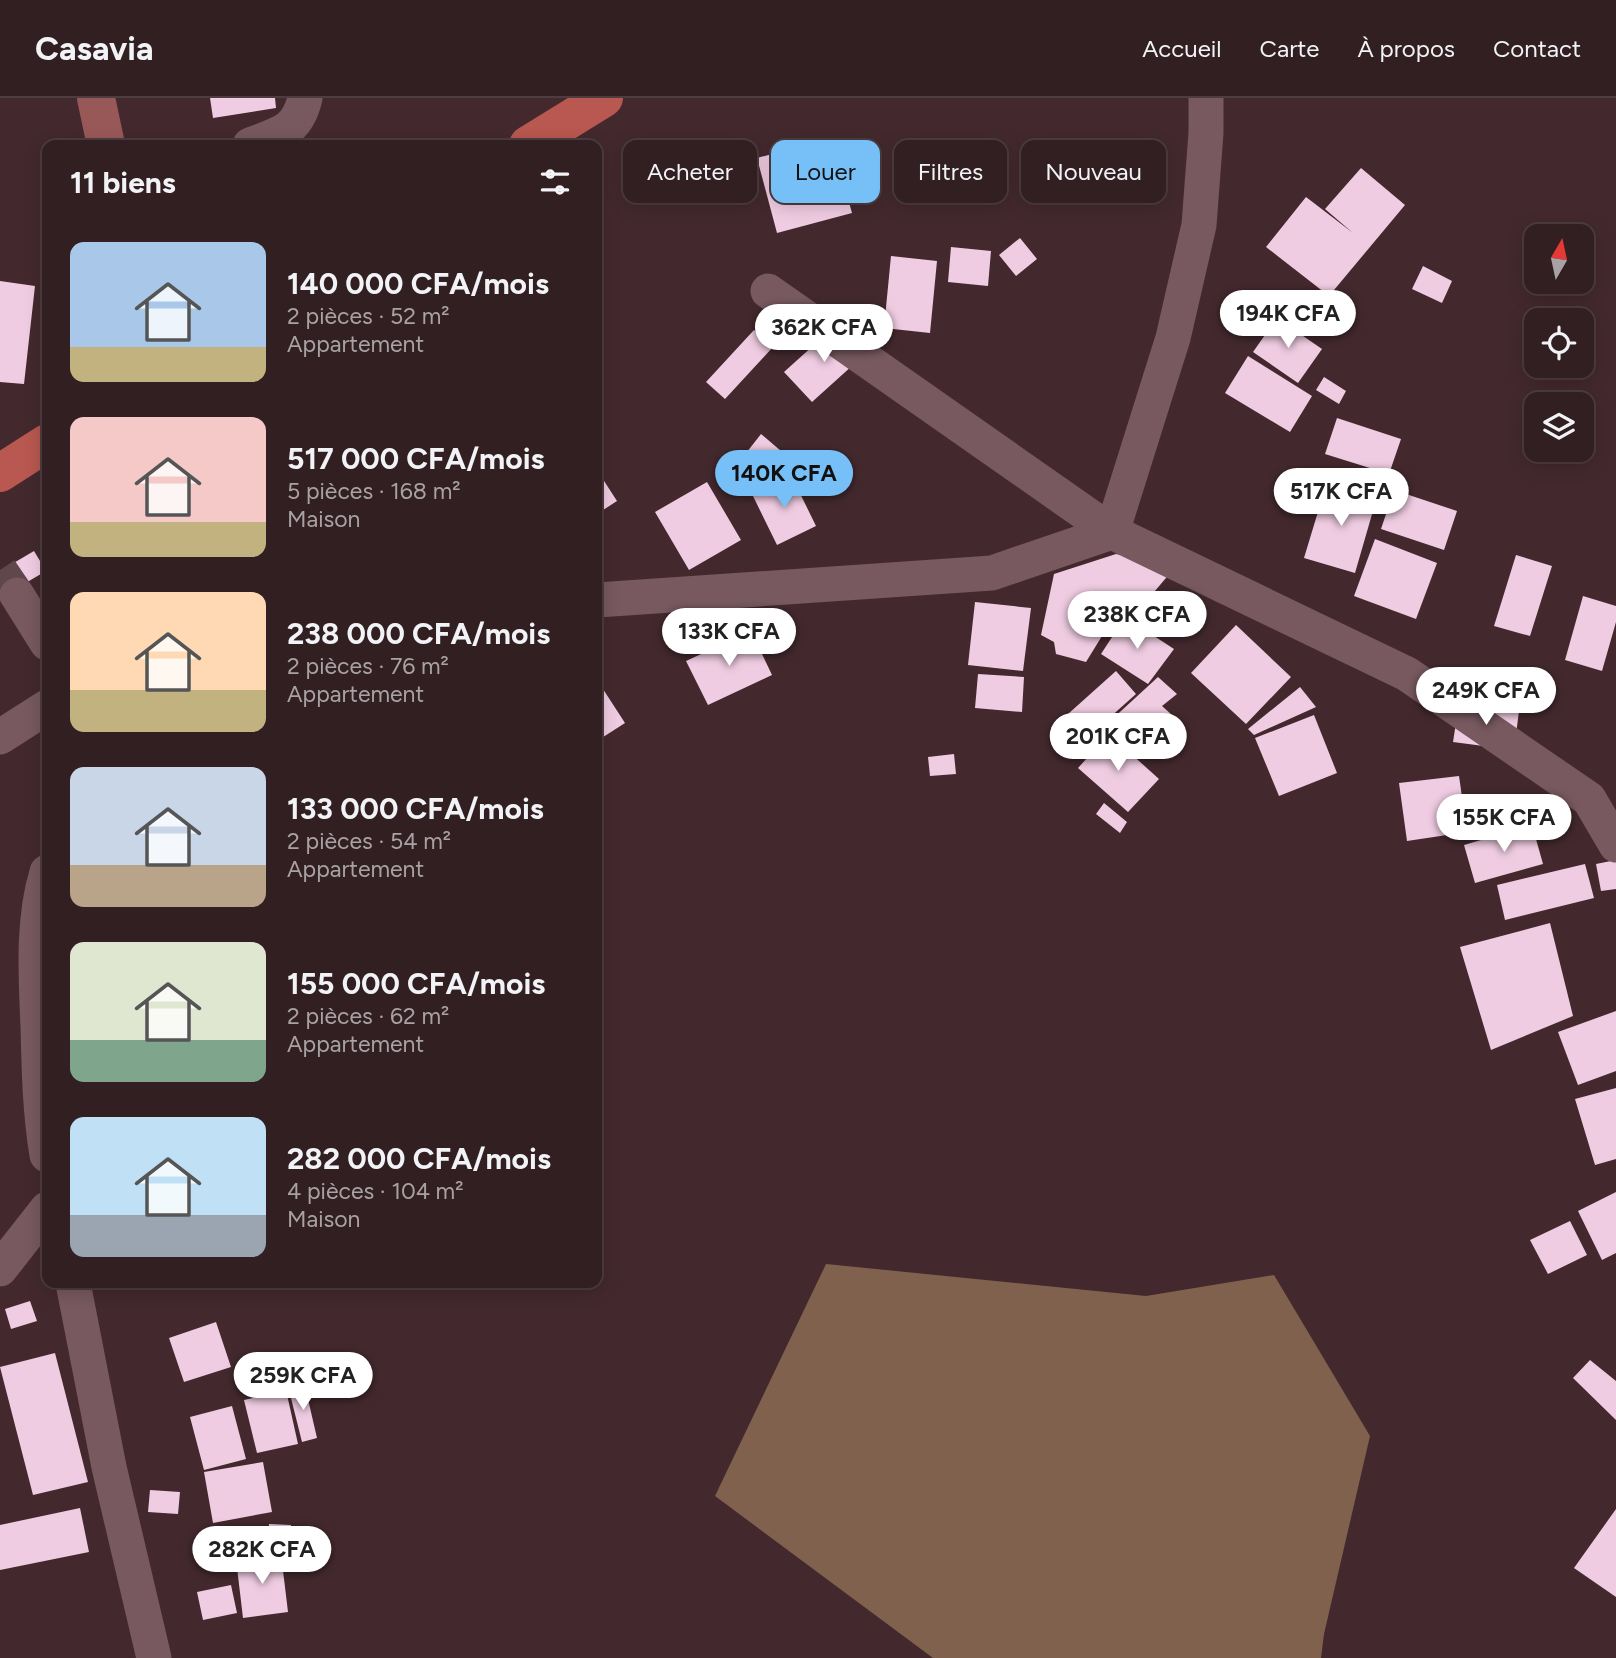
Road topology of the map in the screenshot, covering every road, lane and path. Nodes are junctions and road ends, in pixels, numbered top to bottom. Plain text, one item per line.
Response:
1 (96, 98) edge
2 (305, 98) edge
3 (604, 98) edge
4 (1206, 98) edge
5 (105, 140) edge
6 (263, 140) edge
7 (536, 140) edge
8 (768, 291) dead end
9 (42, 446) edge
10 (0, 473) edge
11 (1112, 532) junction
12 (17, 595) tunnel mouth
13 (602, 600) edge
14 (42, 635) edge
15 (42, 710) edge
16 (0, 737) edge
17 (1616, 845) edge
18 (42, 899) edge
19 (42, 1124) edge
20 (42, 1215) edge
21 (0, 1269) edge
22 (75, 1288) edge
23 (154, 1658) edge

1 - 5 street
2 - 6 street
3 - 7 main road
4 - 11 street
8 - 11 street
9 - 10 main road
11 - 13 street
11 - 17 street
12 - 14 street
15 - 16 street
18 - 19 street
20 - 21 street
22 - 23 street

